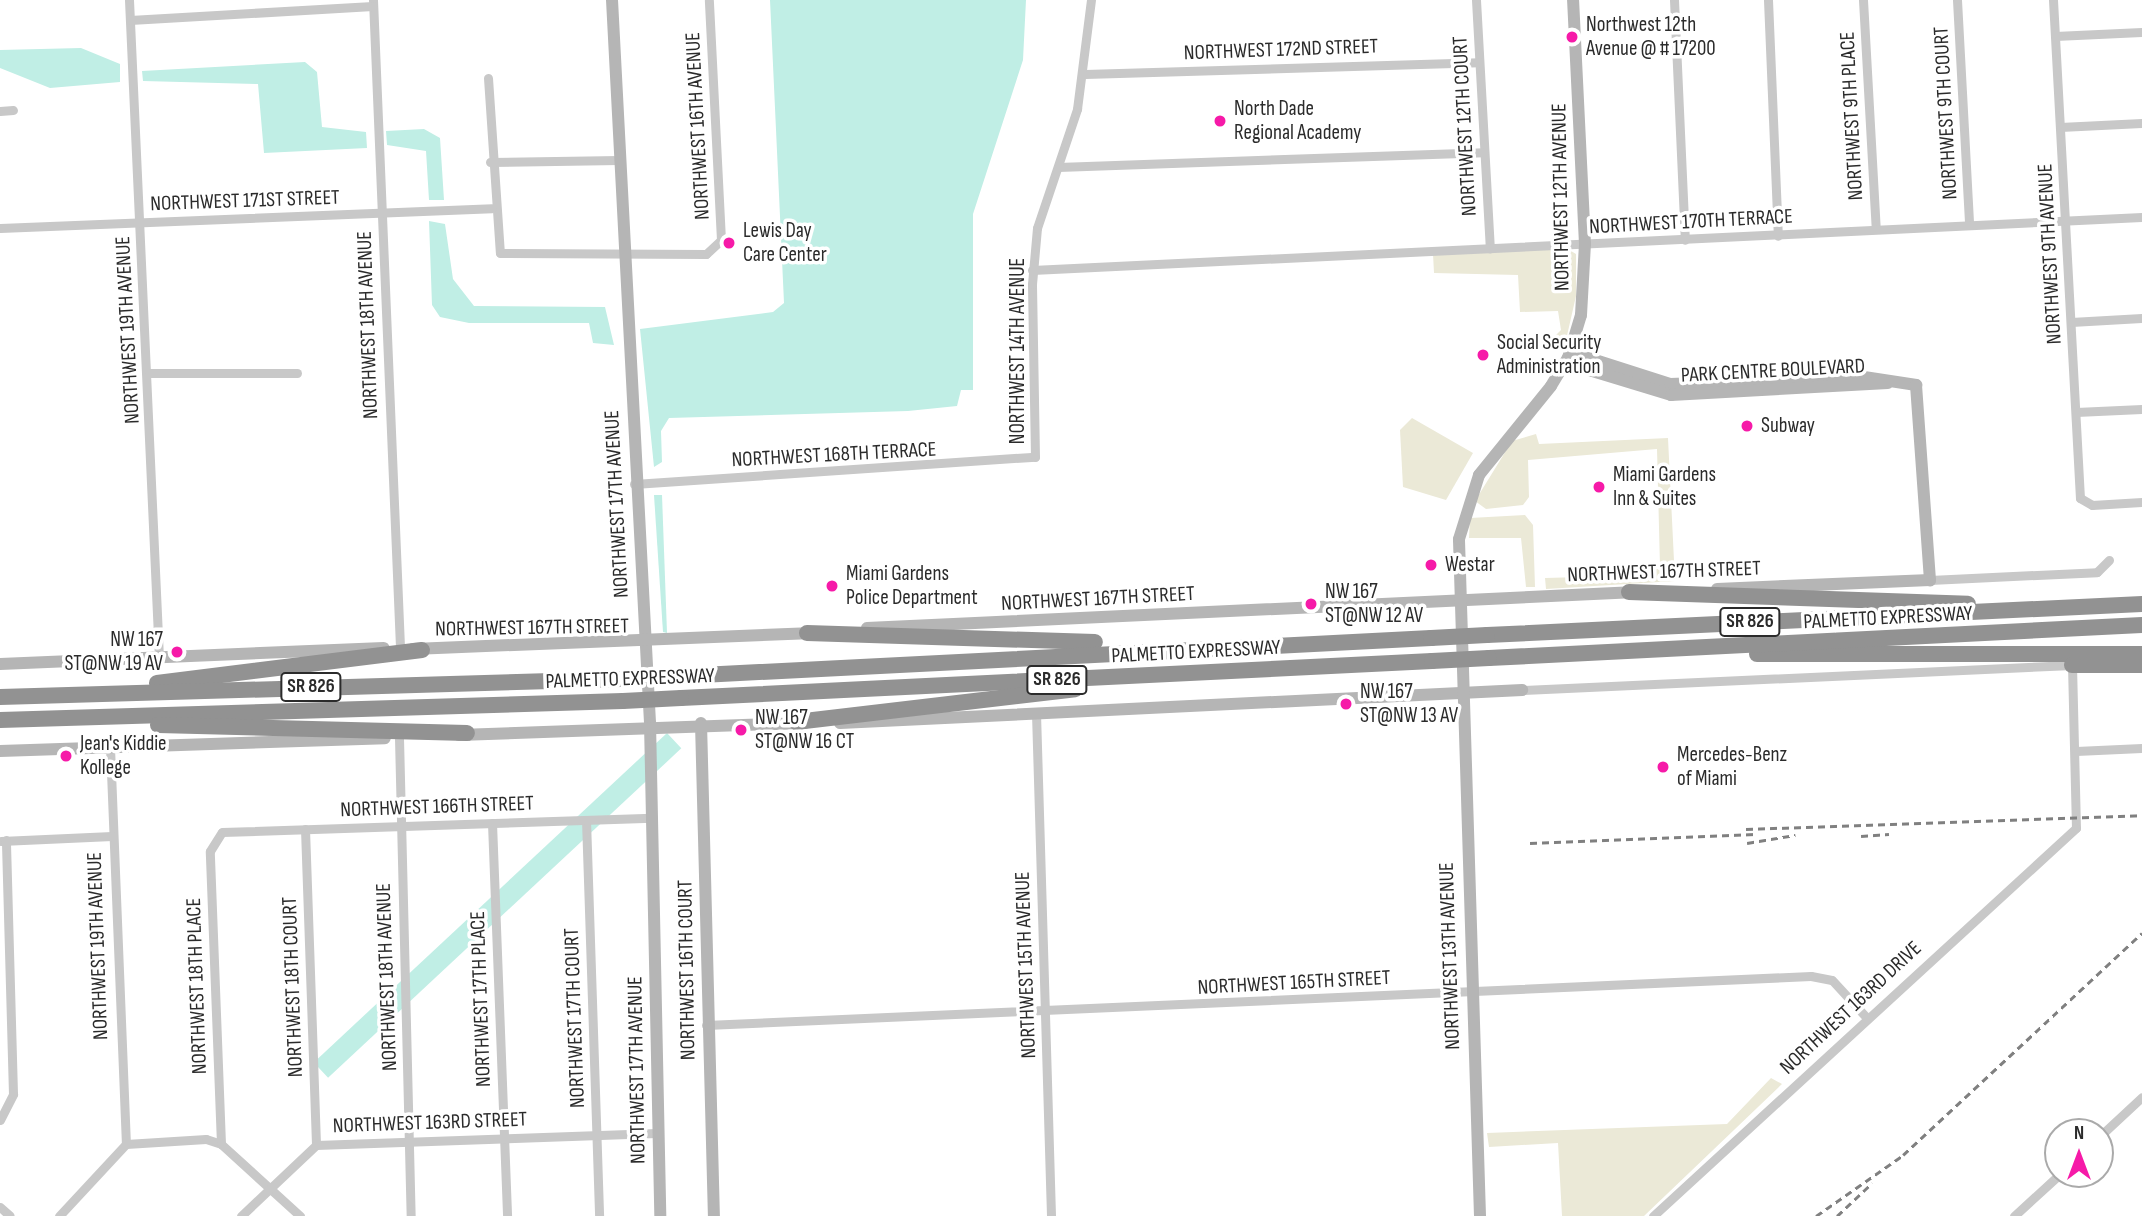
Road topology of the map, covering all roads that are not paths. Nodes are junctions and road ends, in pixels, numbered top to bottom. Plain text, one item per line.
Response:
1 (129, 0) edge
2 (612, 0) edge
3 (709, 0) edge
4 (1091, 0) edge
5 (1476, 0) edge
6 (1573, 0) edge
7 (1674, 0) edge
8 (1768, 0) edge
9 (1863, 0) edge
10 (1957, 0) edge
11 (2053, 0) edge
12 (373, 3) edge
13 (130, 20) junction
14 (2142, 32) edge
15 (2055, 36) junction
16 (1479, 62) junction
17 (1085, 74) junction
18 (488, 78) dead end
19 (13, 110) dead end
20 (0, 111) edge
21 (2142, 123) edge
22 (2060, 127) junction
23 (1484, 152) junction
24 (619, 160) junction
25 (490, 162) junction
26 (1058, 167) junction
27 (492, 208) junction
28 (381, 212) junction
29 (2142, 217) edge
30 (2065, 220) junction
31 (139, 223) junction
32 (1969, 225) junction
33 (0, 228) edge
34 (1876, 229) junction
35 (1778, 236) junction
36 (1685, 240) junction
37 (1585, 244) junction
38 (1490, 249) junction
39 (625, 258) junction
40 (1032, 271) junction
41 (2142, 318) edge
42 (2071, 322) junction
43 (1568, 357) junction
44 (150, 373) junction
45 (297, 373) dead end
46 (2142, 409) edge
47 (2076, 412) junction
48 (1035, 457) joint
49 (634, 484) junction
50 (2142, 502) edge
51 (2109, 560) dead end
52 (1930, 580) junction
53 (1629, 592) junction
54 (1458, 600) junction
55 (2142, 604) edge
56 (2012, 610) junction
57 (2142, 625) edge
58 (807, 633) junction
59 (645, 644) junction
60 (1163, 647) junction
61 (400, 648) junction
62 (1692, 648) junction
63 (422, 650) junction
64 (2142, 654) edge
65 (159, 658) junction
66 (0, 664) edge
67 (2072, 665) junction
68 (2142, 665) edge
69 (1123, 677) junction
70 (1521, 690) joint
71 (1461, 694) junction
72 (8, 697) edge
73 (1036, 713) junction
74 (89, 718) junction
75 (0, 720) edge
76 (796, 722) junction
77 (650, 723) junction
78 (701, 723) junction
79 (467, 733) junction
80 (398, 738) junction
81 (110, 747) junction
82 (2142, 748) edge
83 (0, 751) edge
84 (2076, 751) junction
85 (652, 818) junction
86 (586, 820) junction
87 (492, 823) junction
88 (400, 826) junction
89 (305, 829) junction
90 (222, 832) joint
91 (111, 836) junction
92 (3, 841) edge
93 (1470, 993) junction
94 (1044, 1012) junction
95 (1866, 1017) junction
96 (706, 1025) junction
97 (2142, 1097) edge
98 (0, 1120) edge
99 (2114, 1123) edge
100 (657, 1133) junction
101 (597, 1136) junction
102 (504, 1139) junction
103 (409, 1142) junction
104 (125, 1144) junction
105 (221, 1144) junction
106 (316, 1144) junction
107 (270, 1186) junction
108 (2045, 1188) edge
109 (0, 1207) edge
110 (10, 1216) edge
111 (59, 1216) edge
112 (241, 1216) edge
113 (300, 1216) edge
114 (411, 1216) edge
115 (507, 1216) edge
116 (599, 1216) edge
117 (660, 1216) edge
118 (713, 1216) edge
119 (1051, 1216) edge
120 (1480, 1216) edge
121 (1653, 1216) edge
122 (2014, 1216) edge

1 - 13 street, NORTHWEST 19TH AVENUE
2 - 24 street, NORTHWEST 17TH AVENUE
3 - 39 street, NORTHWEST 16TH AVENUE
4 - 17 street, NORTHWEST 14TH AVENUE
5 - 16 street, NORTHWEST 12TH COURT
6 - 37 street, NORTHWEST 12TH AVENUE
7 - 36 street
8 - 35 street
9 - 34 street, NORTHWEST 9TH PLACE
10 - 32 street, NORTHWEST 9TH COURT
11 - 15 street, NORTHWEST 9TH AVENUE
12 - 13 street
12 - 28 street, NORTHWEST 18TH AVENUE
13 - 31 street, NORTHWEST 19TH AVENUE
14 - 15 street
15 - 22 street, NORTHWEST 9TH AVENUE
16 - 17 street, NORTHWEST 172ND STREET
16 - 23 street, NORTHWEST 12TH COURT
17 - 26 street, NORTHWEST 14TH AVENUE
18 - 25 street
19 - 20 street
21 - 22 street
22 - 30 street, NORTHWEST 9TH AVENUE
23 - 26 street
23 - 38 street, NORTHWEST 12TH COURT
24 - 25 street
24 - 39 street, NORTHWEST 17TH AVENUE
25 - 27 street
26 - 40 street, NORTHWEST 14TH AVENUE
27 - 28 street, NORTHWEST 171ST STREET
27 - 39 street
28 - 31 street, NORTHWEST 171ST STREET
28 - 61 street, NORTHWEST 18TH AVENUE
29 - 30 street, NORTHWEST 170TH TERRACE
30 - 32 street, NORTHWEST 170TH TERRACE
30 - 42 street, NORTHWEST 9TH AVENUE
31 - 33 street, NORTHWEST 171ST STREET
31 - 44 street, NORTHWEST 19TH AVENUE
32 - 34 street, NORTHWEST 170TH TERRACE
34 - 35 street, NORTHWEST 170TH TERRACE
35 - 36 street, NORTHWEST 170TH TERRACE
36 - 37 street, NORTHWEST 170TH TERRACE
37 - 38 street, NORTHWEST 170TH TERRACE
37 - 43 street, NORTHWEST 12TH AVENUE
38 - 40 street, NORTHWEST 170TH TERRACE
39 - 49 street, NORTHWEST 17TH AVENUE
40 - 48 street, NORTHWEST 14TH AVENUE
41 - 42 street
42 - 47 street, NORTHWEST 9TH AVENUE
43 - 52 street, PARK CENTRE BOULEVARD
43 - 54 street, NORTHWEST 12TH AVENUE
44 - 45 street
44 - 65 street, NORTHWEST 19TH AVENUE
46 - 47 street
47 - 50 street, NORTHWEST 9TH AVENUE
48 - 49 street, NORTHWEST 168TH TERRACE
49 - 59 street, NORTHWEST 17TH AVENUE
51 - 52 street, NORTHWEST 167TH STREET
52 - 53 street, NORTHWEST 167TH STREET
53 - 54 street, NORTHWEST 167TH STREET
53 - 56 highway
54 - 58 street, NORTHWEST 167TH STREET
54 - 71 street, NORTHWEST 12TH AVENUE
55 - 56 highway, PALMETTO EXPRESSWAY / SR 826
56 - 60 highway, PALMETTO EXPRESSWAY / SR 826, bridge
57 - 62 highway, PALMETTO EXPRESSWAY / SR 826
58 - 59 street, NORTHWEST 167TH STREET
58 - 60 highway
59 - 63 street, NORTHWEST 167TH STREET
59 - 77 street, NORTHWEST 17TH AVENUE
60 - 72 highway, PALMETTO EXPRESSWAY / SR 826, bridge
61 - 63 street, NORTHWEST 167TH STREET
61 - 65 street, NORTHWEST 167TH STREET
62 - 64 highway
62 - 69 highway, PALMETTO EXPRESSWAY / SR 826, bridge
63 - 72 highway
65 - 66 street, NORTHWEST 167TH STREET
67 - 68 highway
67 - 70 street
67 - 84 street
69 - 74 highway, PALMETTO EXPRESSWAY / SR 826, bridge
69 - 76 highway
70 - 71 street
71 - 73 street
71 - 93 street, NORTHWEST 13TH AVENUE
73 - 76 street
73 - 94 street, NORTHWEST 15TH AVENUE
74 - 75 highway, PALMETTO EXPRESSWAY / SR 826
74 - 79 highway
76 - 78 street
77 - 78 street
77 - 79 street
77 - 85 street, NORTHWEST 17TH AVENUE
78 - 96 street, NORTHWEST 16TH COURT
79 - 80 street
80 - 81 street
80 - 88 street, NORTHWEST 18TH AVENUE
81 - 83 street
81 - 91 street, NORTHWEST 19TH AVENUE
82 - 84 street
84 - 95 street, NORTHWEST 163RD DRIVE
85 - 86 street, NORTHWEST 166TH STREET
85 - 100 street, NORTHWEST 17TH AVENUE
86 - 87 street, NORTHWEST 166TH STREET
86 - 101 street, NORTHWEST 17TH COURT
87 - 88 street, NORTHWEST 166TH STREET
87 - 102 street, NORTHWEST 17TH PLACE
88 - 89 street, NORTHWEST 166TH STREET
88 - 103 street, NORTHWEST 18TH AVENUE
89 - 90 street, NORTHWEST 166TH STREET
89 - 106 street, NORTHWEST 18TH COURT
90 - 105 street, NORTHWEST 18TH PLACE
91 - 92 street
91 - 104 street, NORTHWEST 19TH AVENUE
92 - 98 street
93 - 94 street, NORTHWEST 165TH STREET
93 - 95 street, NORTHWEST 165TH STREET
93 - 120 street, NORTHWEST 13TH AVENUE
94 - 96 street, NORTHWEST 165TH STREET
94 - 119 street, NORTHWEST 15TH AVENUE
95 - 121 street, NORTHWEST 163RD DRIVE
96 - 118 street, NORTHWEST 16TH COURT
97 - 99 street
100 - 101 street, NORTHWEST 163RD STREET
100 - 117 street, NORTHWEST 17TH AVENUE
101 - 102 street, NORTHWEST 163RD STREET
101 - 116 street, NORTHWEST 17TH COURT
102 - 103 street, NORTHWEST 163RD STREET
102 - 115 street, NORTHWEST 17TH PLACE
103 - 106 street, NORTHWEST 163RD STREET
103 - 114 street, NORTHWEST 18TH AVENUE
104 - 105 street
104 - 111 street
105 - 107 street
106 - 107 street, NORTHWEST 163RD STREET
107 - 112 street
107 - 113 street
108 - 122 street
109 - 110 street

